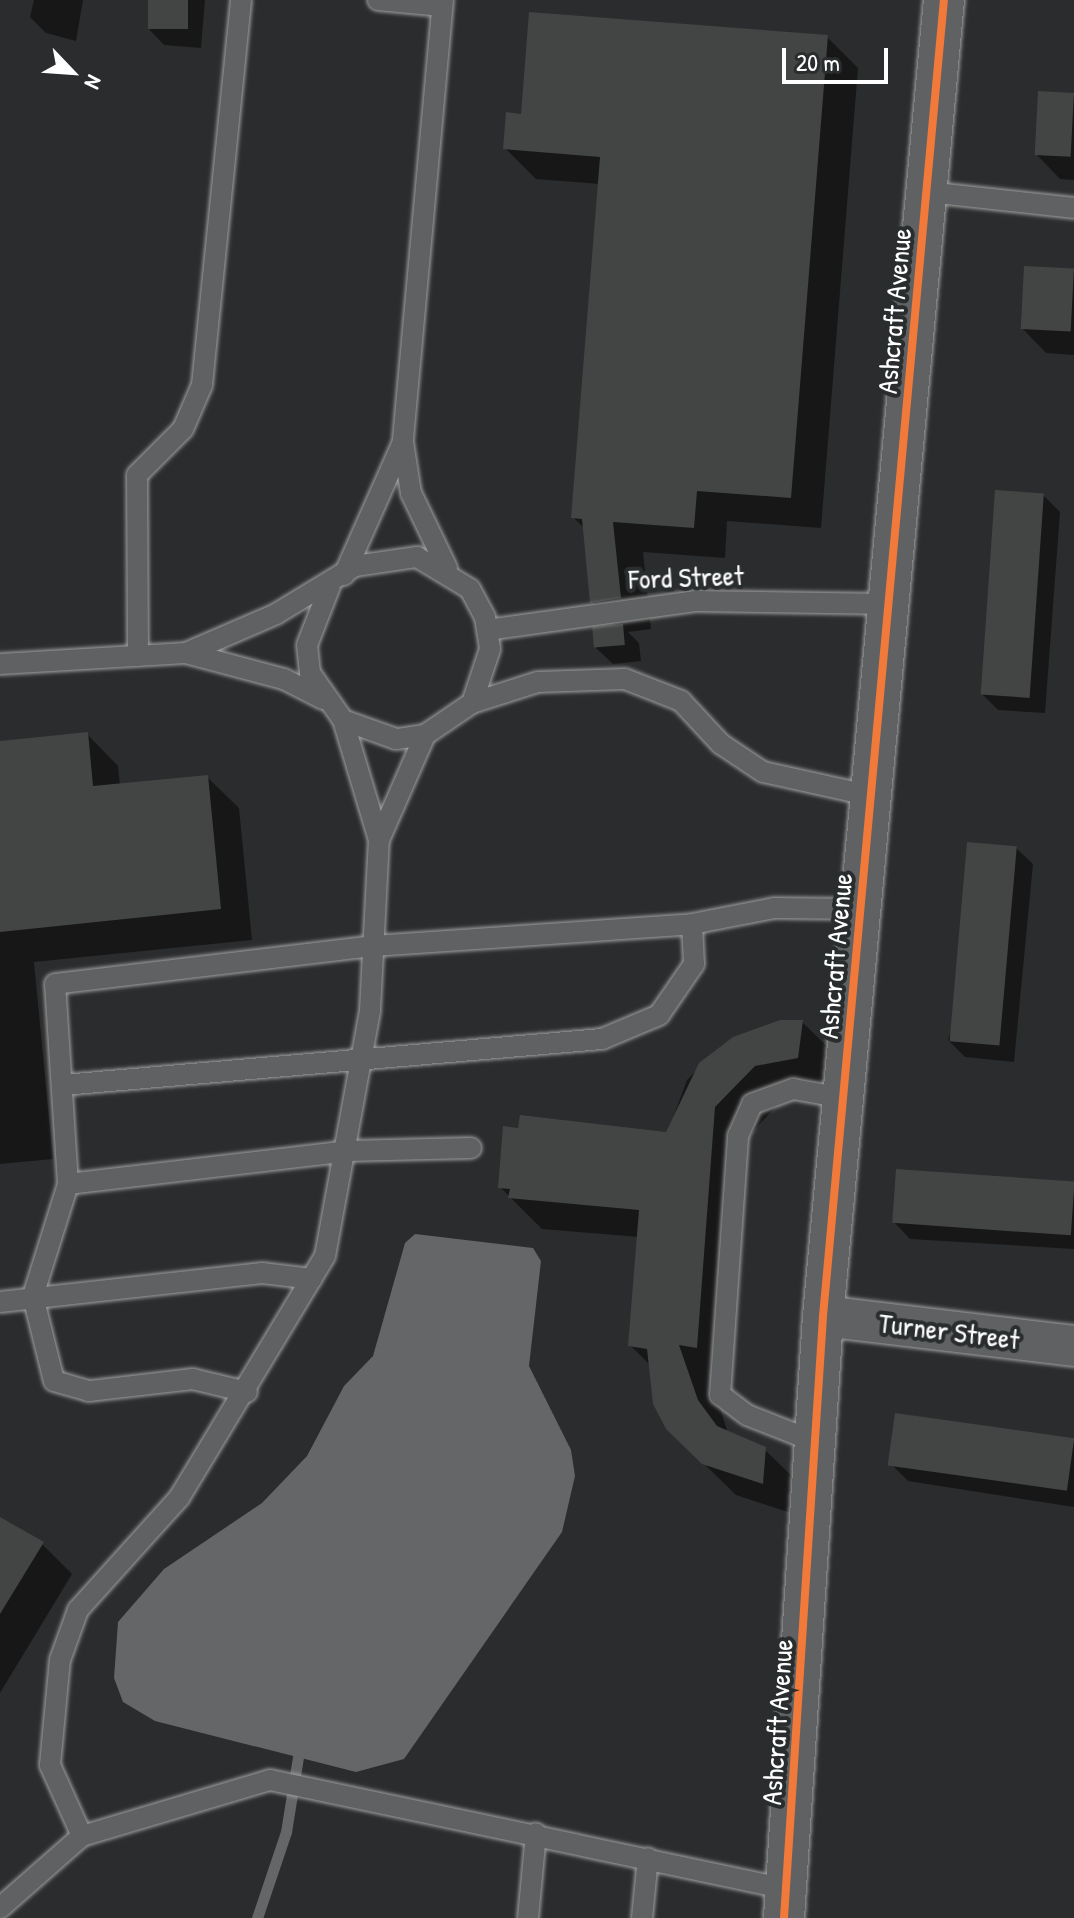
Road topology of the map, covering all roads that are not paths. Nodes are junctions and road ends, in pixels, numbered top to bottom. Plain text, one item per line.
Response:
1 (241, 0) edge
2 (378, 0) edge
3 (944, 0) edge
4 (443, 3) edge
5 (927, 192) junction
6 (1074, 208) edge
7 (403, 442) junction
8 (447, 568) junction
9 (337, 580) junction
10 (889, 604) junction
11 (487, 630) junction
12 (186, 653) junction
13 (138, 656) junction
14 (0, 664) edge
15 (323, 699) junction
16 (472, 703) junction
17 (343, 720) junction
18 (425, 735) junction
19 (872, 796) junction
20 (379, 840) junction
21 (860, 909) junction
22 (692, 924) junction
23 (373, 946) junction
24 (363, 1054) junction
25 (63, 1085) junction
26 (844, 1098) junction
27 (471, 1148) dead end
28 (347, 1151) junction
29 (68, 1184) junction
30 (312, 1279) junction
31 (33, 1296) junction
32 (0, 1302) edge
33 (823, 1316) junction
34 (1074, 1346) edge
35 (247, 1392) junction
36 (818, 1443) junction
37 (536, 1833) junction
38 (82, 1836) junction
39 (648, 1858) junction
40 (786, 1904) edge
41 (0, 1908) edge
42 (528, 1918) edge
43 (642, 1918) edge

1 - 13 lane
2 - 4 lane
3 - 5 street, Ashcraft Avenue
4 - 7 lane
5 - 6 lane
5 - 10 street, Ashcraft Avenue
7 - 8 lane
7 - 9 lane
8 - 9 lane
8 - 11 lane
9 - 12 lane
9 - 15 lane
10 - 11 lane, Ford Street
10 - 19 street, Ashcraft Avenue
11 - 16 lane
12 - 13 lane
12 - 15 lane
13 - 14 lane
15 - 17 lane
16 - 18 lane
16 - 19 lane
17 - 18 lane
17 - 20 lane
18 - 20 lane
19 - 21 street, Ashcraft Avenue
20 - 23 lane
21 - 22 lane
21 - 26 street, Ashcraft Avenue
22 - 23 lane
22 - 24 lane
23 - 24 lane
23 - 25 lane
24 - 25 lane
24 - 28 lane
25 - 29 lane
26 - 33 street, Ashcraft Avenue
26 - 36 lane
27 - 28 lane
28 - 29 lane
28 - 30 lane
29 - 31 lane
30 - 31 lane
30 - 35 lane
31 - 32 lane
31 - 35 lane
33 - 34 street, Turner Street
33 - 36 street, Ashcraft Avenue
35 - 38 lane
36 - 40 street, Ashcraft Avenue
37 - 38 lane
37 - 39 lane
37 - 42 lane
38 - 41 lane
39 - 40 lane
39 - 43 lane

